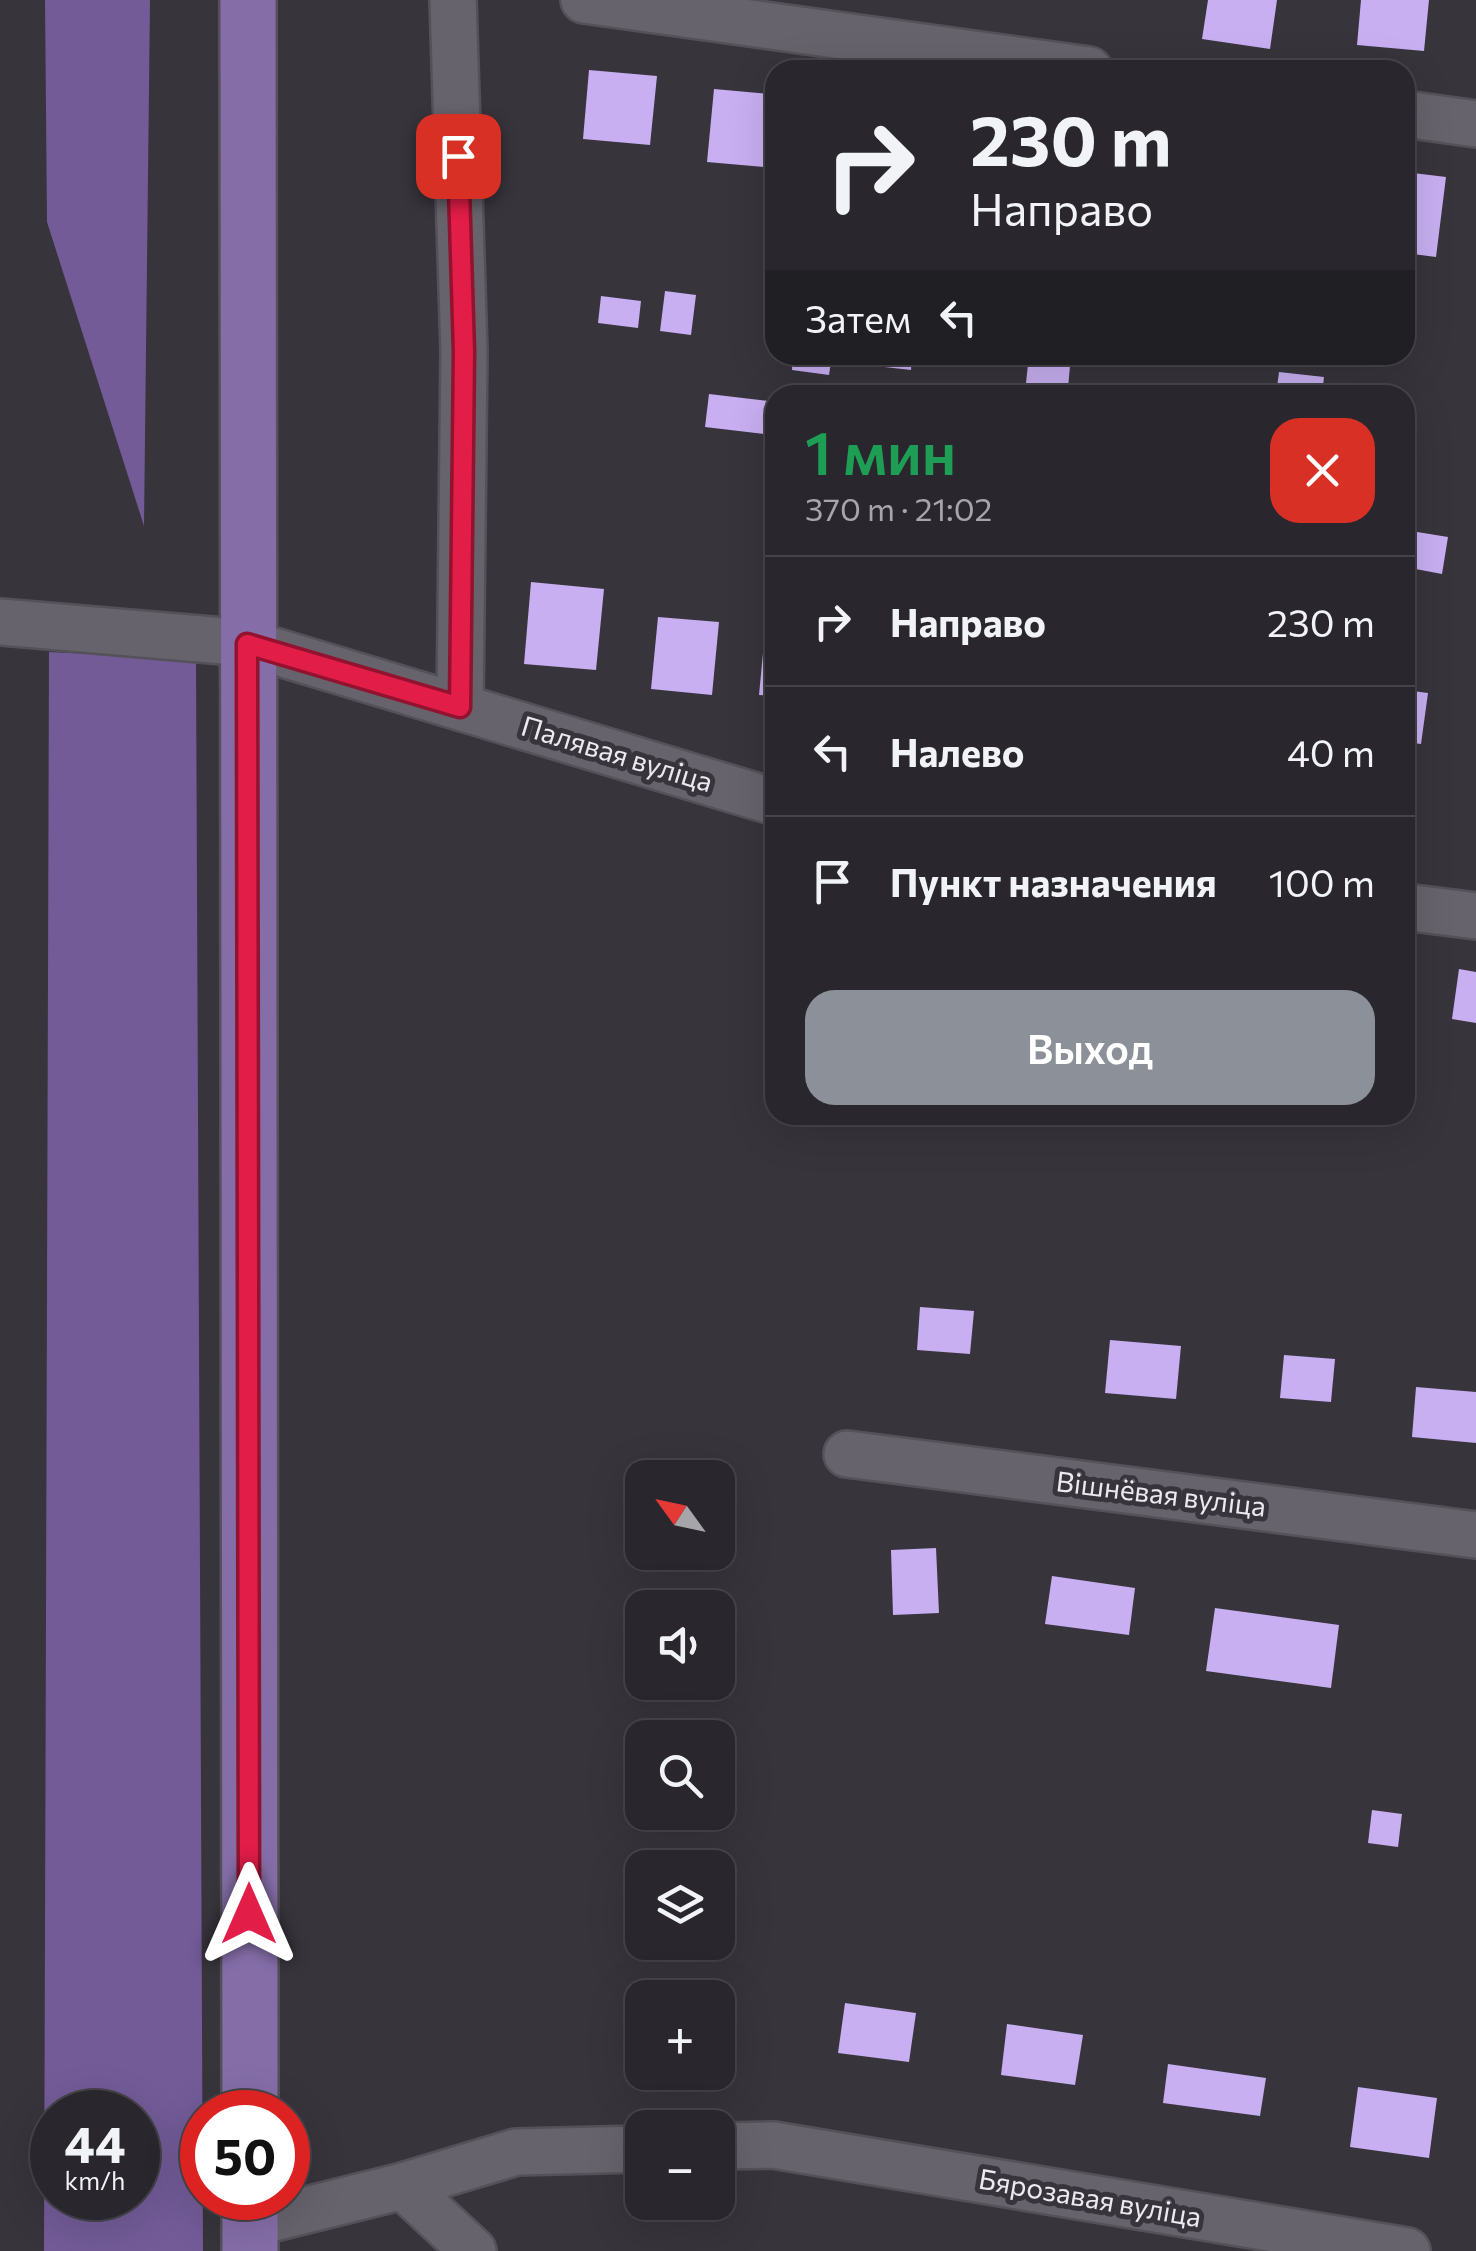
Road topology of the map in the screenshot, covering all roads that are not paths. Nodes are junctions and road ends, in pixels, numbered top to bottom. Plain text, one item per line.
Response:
1 (248, 0) edge
2 (452, 0) edge
3 (584, 0) edge
4 (1018, 60) edge
5 (1415, 115) edge
6 (1476, 124) edge
7 (0, 622) edge
8 (247, 644) junction
9 (460, 707) junction
10 (765, 799) edge
11 (1415, 908) edge
12 (1476, 916) edge
13 (847, 1454) dead end
14 (1476, 1535) edge
15 (250, 2090) edge
16 (735, 2146) edge
17 (625, 2149) edge
18 (403, 2186) junction
19 (250, 2224) edge
20 (474, 2251) edge
21 (1407, 2251) edge

1 - 8 main road
2 - 9 street
3 - 4 street
5 - 6 street
7 - 8 street, Палявая вуліца
8 - 9 street, Палявая вуліца
8 - 15 main road
9 - 10 street, Палявая вуліца
11 - 12 street
13 - 14 street, Вішнёвая вуліца
16 - 21 street, Бярозавая вуліца
17 - 18 street
18 - 19 street
18 - 20 street

